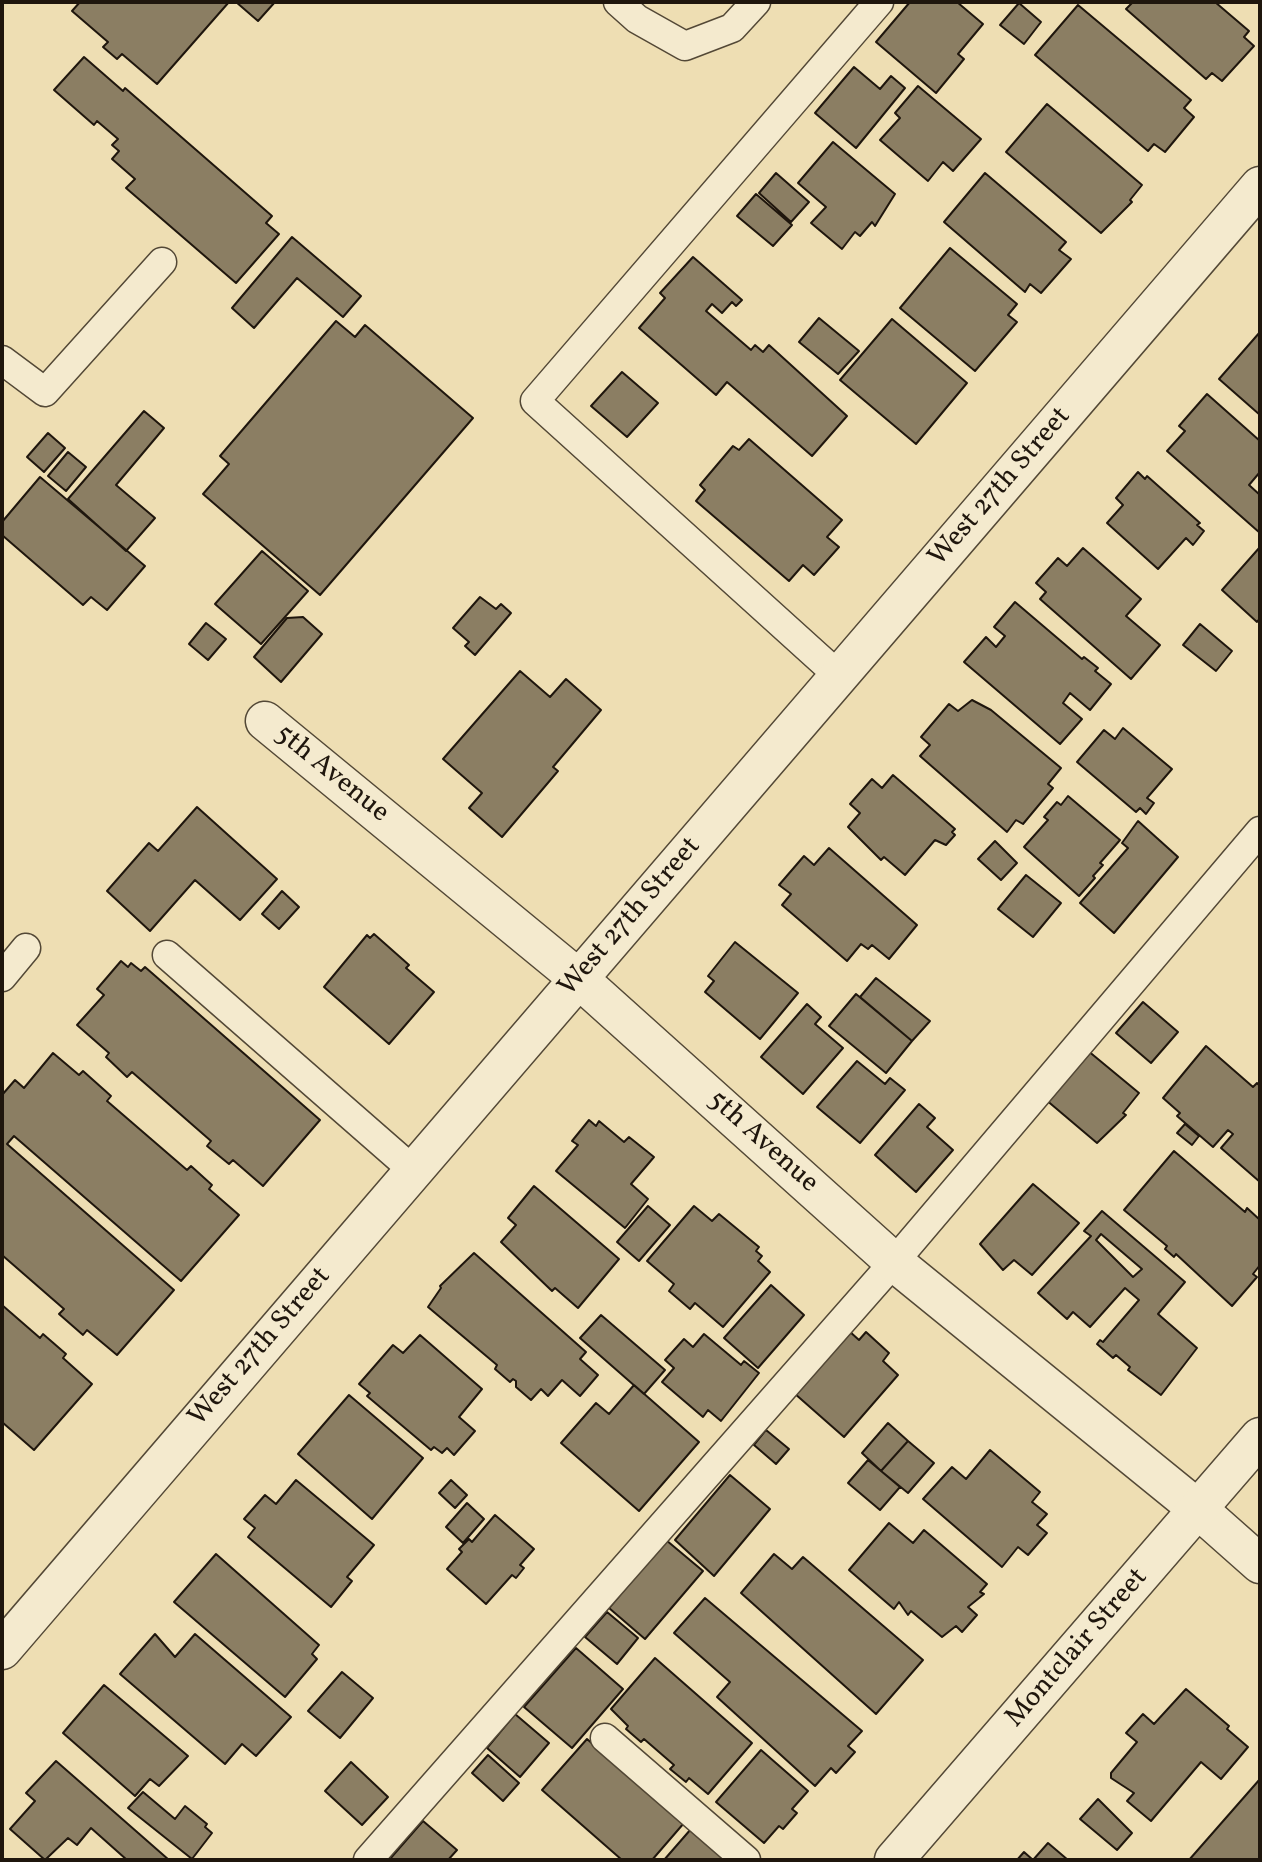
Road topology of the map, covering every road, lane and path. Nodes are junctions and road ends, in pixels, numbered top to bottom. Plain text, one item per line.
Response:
1 (618, 2) edge
2 (755, 2) edge
3 (879, 2) edge
4 (1260, 186) edge
5 (162, 262) dead end
6 (2, 360) edge
7 (839, 676) junction
8 (265, 722) dead end
9 (1260, 831) edge
10 (26, 948) dead end
11 (167, 955) dead end
12 (2, 976) edge
13 (579, 979) junction
14 (414, 1171) junction
15 (894, 1262) junction
16 (1260, 1437) edge
17 (1199, 1510) junction
18 (1260, 1564) edge
19 (2, 1650) edge
20 (604, 1738) dead end
21 (368, 1860) edge
22 (747, 1860) edge
23 (894, 1860) edge

1 - 2 lane
3 - 7 lane
4 - 7 street, West 27th Street
5 - 6 lane
7 - 13 street, West 27th Street
8 - 13 street, 5th Avenue
9 - 15 lane
10 - 12 lane
11 - 14 lane
13 - 14 street, West 27th Street
13 - 15 street, 5th Avenue
14 - 19 street, West 27th Street
15 - 17 street, 5th Avenue
15 - 21 lane
16 - 17 street, Montclair Street
17 - 18 street, 5th Avenue
17 - 23 street, Montclair Street
20 - 22 lane

